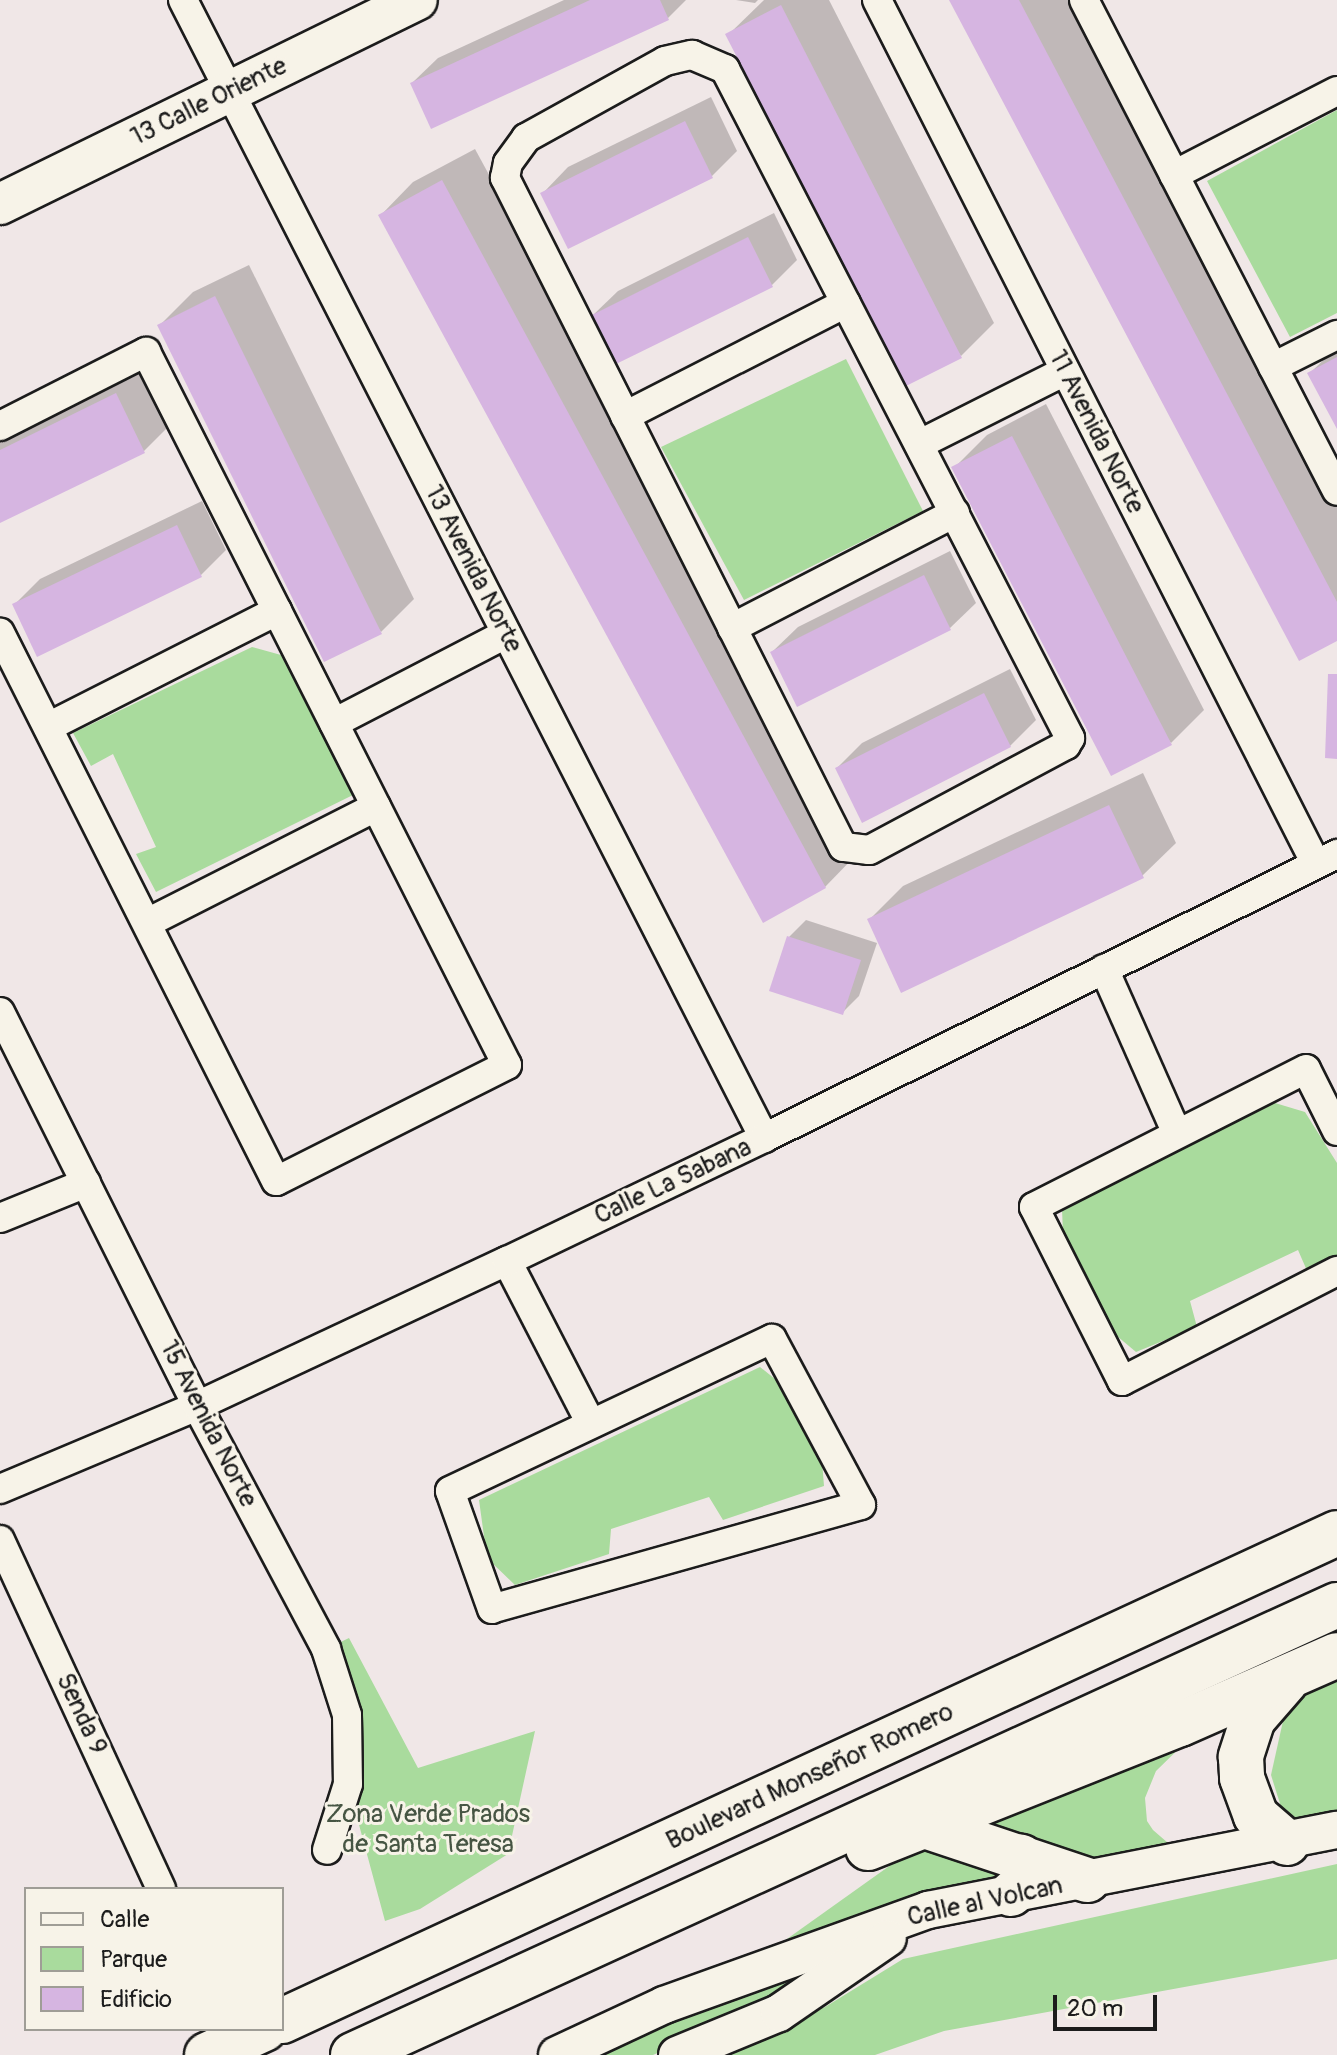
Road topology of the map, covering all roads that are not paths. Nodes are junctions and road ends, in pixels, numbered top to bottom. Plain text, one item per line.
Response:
1 (183, 0) edge
2 (417, 0) edge
3 (877, 0) edge
4 (1084, 0) edge
5 (1337, 91) edge
6 (229, 92) junction
7 (1174, 175) junction
8 (0, 204) edge
9 (846, 303) junction
10 (1337, 335) edge
11 (1273, 367) junction
12 (1065, 371) junction
13 (625, 416) junction
14 (0, 426) edge
15 (920, 444) junction
16 (1337, 491) edge
17 (955, 513) junction
18 (277, 611) junction
19 (732, 628) junction
20 (0, 633) edge
21 (506, 634) junction
22 (334, 723) junction
23 (48, 727) junction
24 (376, 807) junction
25 (1326, 859) edge
26 (147, 923) junction
27 (1104, 969) junction
28 (0, 1012) edge
29 (1337, 1131) edge
30 (1177, 1134) junction
31 (764, 1138) junction
32 (86, 1183) junction
33 (0, 1218) edge
34 (507, 1261) junction
35 (1337, 1271) edge
36 (197, 1406) junction
37 (591, 1424) junction
38 (0, 1489) edge
39 (1337, 1533) edge
40 (0, 1540) edge
41 (1337, 1605) edge
42 (1337, 1655) edge
43 (1291, 1676) junction
44 (928, 1827) junction
45 (1337, 1830) edge
46 (1287, 1843) junction
47 (327, 1850) dead end
48 (1016, 1876) junction
49 (1087, 1880) joint
50 (160, 1887) edge
51 (928, 1910) junction
52 (591, 1947) junction
53 (284, 2020) edge
54 (260, 2031) edge
55 (560, 2054) edge
56 (207, 2055) edge
57 (353, 2055) edge
58 (677, 2055) edge

1 - 6 street, 13 Avenida Norte
2 - 6 main road, 13 Calle Oriente
3 - 12 street, 11 Avenida Norte
4 - 7 street
5 - 7 street
6 - 8 main road, 13 Calle Oriente
6 - 21 street, 13 Avenida Norte
7 - 11 street
9 - 13 street
9 - 13 street
9 - 15 street
10 - 11 street
11 - 16 street
12 - 15 street
12 - 25 street, 11 Avenida Norte
13 - 19 street
14 - 18 street
15 - 17 street
17 - 19 street
17 - 19 street
18 - 22 street
18 - 23 street
20 - 23 street
21 - 22 street
21 - 31 street, 13 Avenida Norte
22 - 24 street
23 - 26 street
24 - 26 street
24 - 26 street
25 - 27 street, Calle La Sabana
27 - 30 street
27 - 31 street, Calle La Sabana
28 - 32 street, 15 Avenida Norte
29 - 30 street
30 - 35 street
31 - 34 street, Calle La Sabana
32 - 33 street
32 - 36 street, 15 Avenida Norte
34 - 36 street, Calle La Sabana
34 - 37 street
36 - 38 street, Calle La Sabana
36 - 47 street, 15 Avenida Norte
37 - 37 street
39 - 53 highway, Boulevard Monseñor Romero
40 - 50 street, Senda 9
41 - 52 highway
42 - 43 highway
43 - 44 highway
43 - 46 highway
44 - 48 highway
44 - 52 highway
45 - 46 street, Calle al Volcan
46 - 49 street, Calle al Volcan
48 - 49 highway
48 - 51 street, Calle al Volcan
51 - 55 street, Calle al Volcan
51 - 58 street
52 - 57 highway
54 - 56 highway

